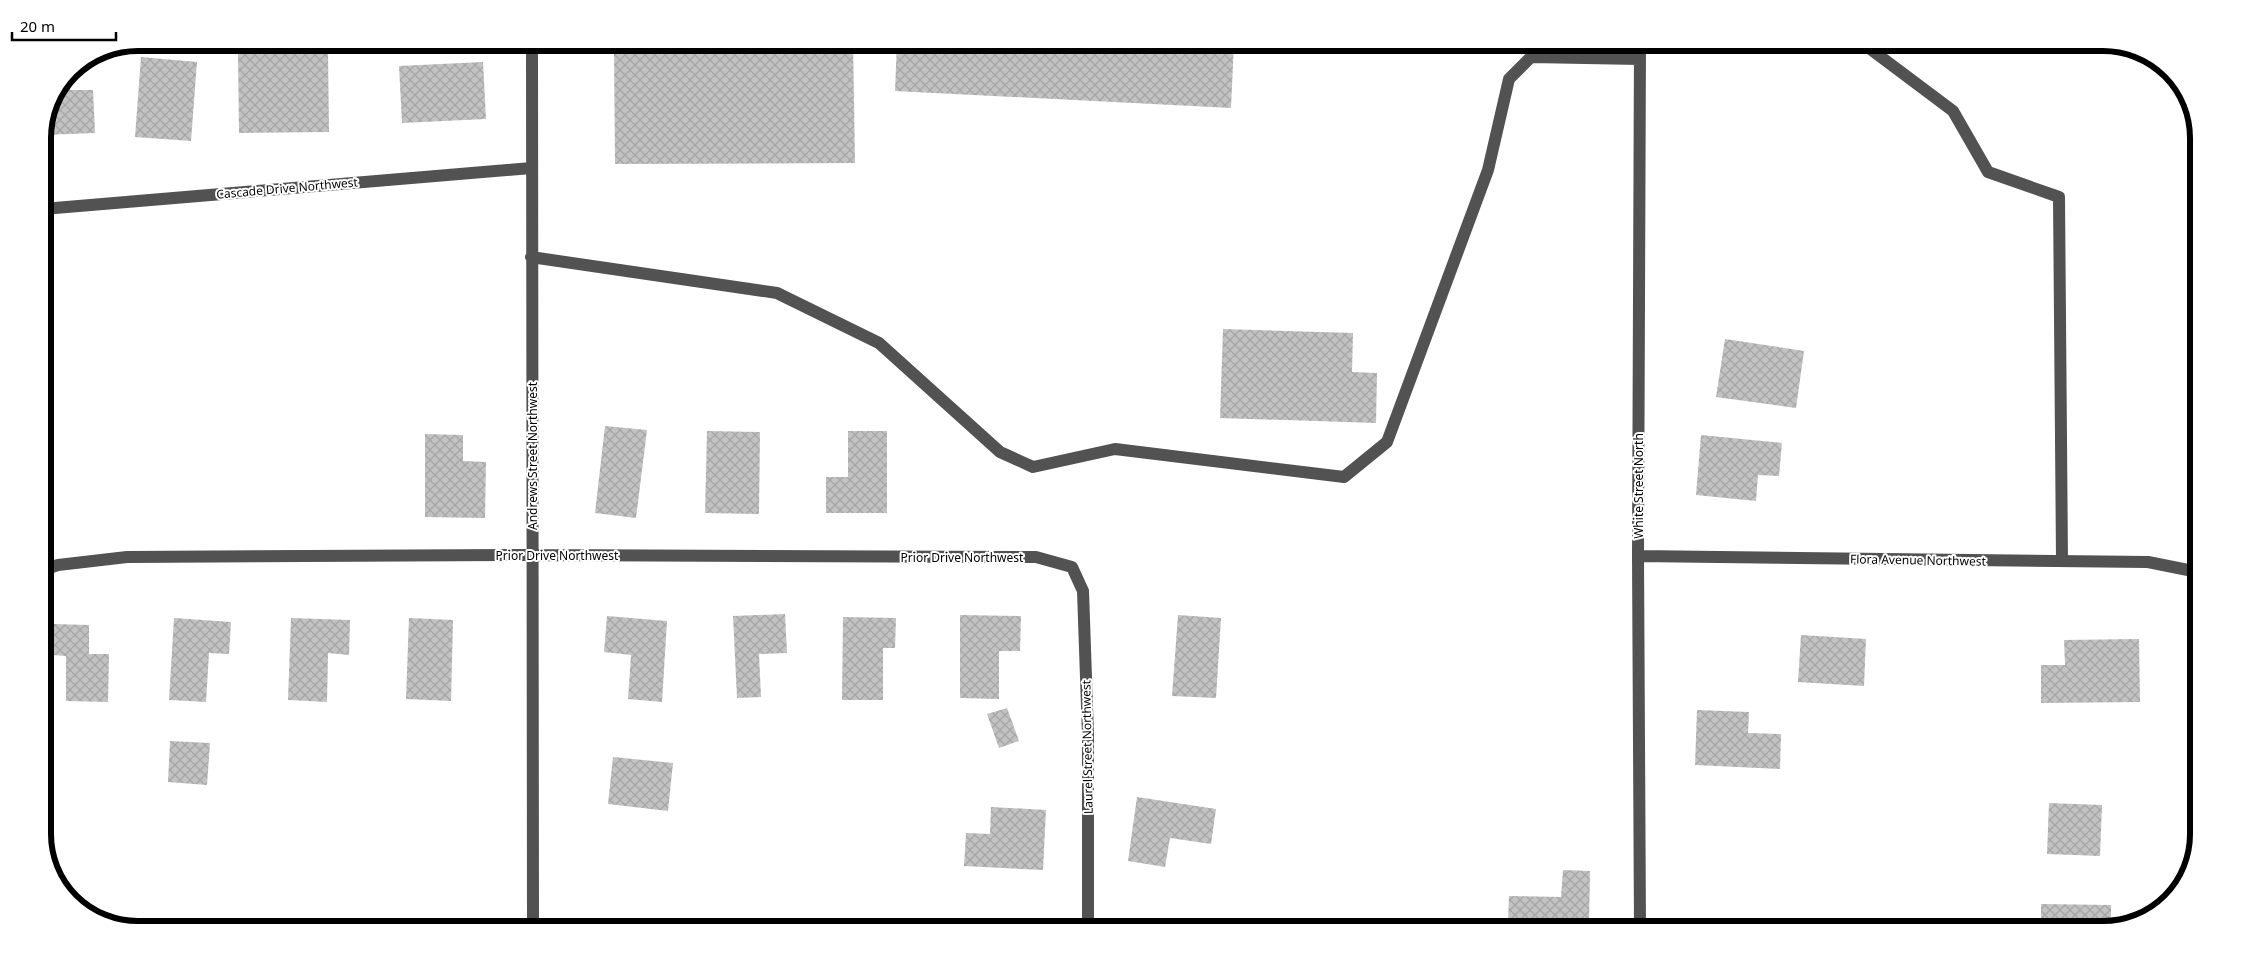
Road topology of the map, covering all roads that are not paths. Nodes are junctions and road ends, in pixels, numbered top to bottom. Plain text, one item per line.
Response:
1 (532, 51) edge
2 (1640, 51) edge
3 (1873, 51) edge
4 (1640, 59) junction
5 (531, 168) junction
6 (51, 208) edge
7 (532, 257) junction
8 (533, 555) junction
9 (1638, 556) junction
10 (2062, 561) junction
11 (51, 567) edge
12 (1072, 567) joint
13 (2190, 570) edge
14 (533, 921) edge
15 (1088, 921) edge
16 (1640, 921) edge

1 - 5 street, Andrews Street Northwest
2 - 4 street, White Street North
3 - 10 street
4 - 7 street
4 - 9 street, White Street North
5 - 6 street, Cascade Drive Northwest
5 - 7 street, Andrews Street Northwest
7 - 8 street, Andrews Street Northwest
8 - 11 street, Prior Drive Northwest
8 - 12 street, Prior Drive Northwest
8 - 14 street, Andrews Street Northwest
9 - 10 street, Flora Avenue Northwest
9 - 16 street, White Street North
10 - 13 street, Flora Avenue Northwest
12 - 15 street, Laurel Street Northwest

